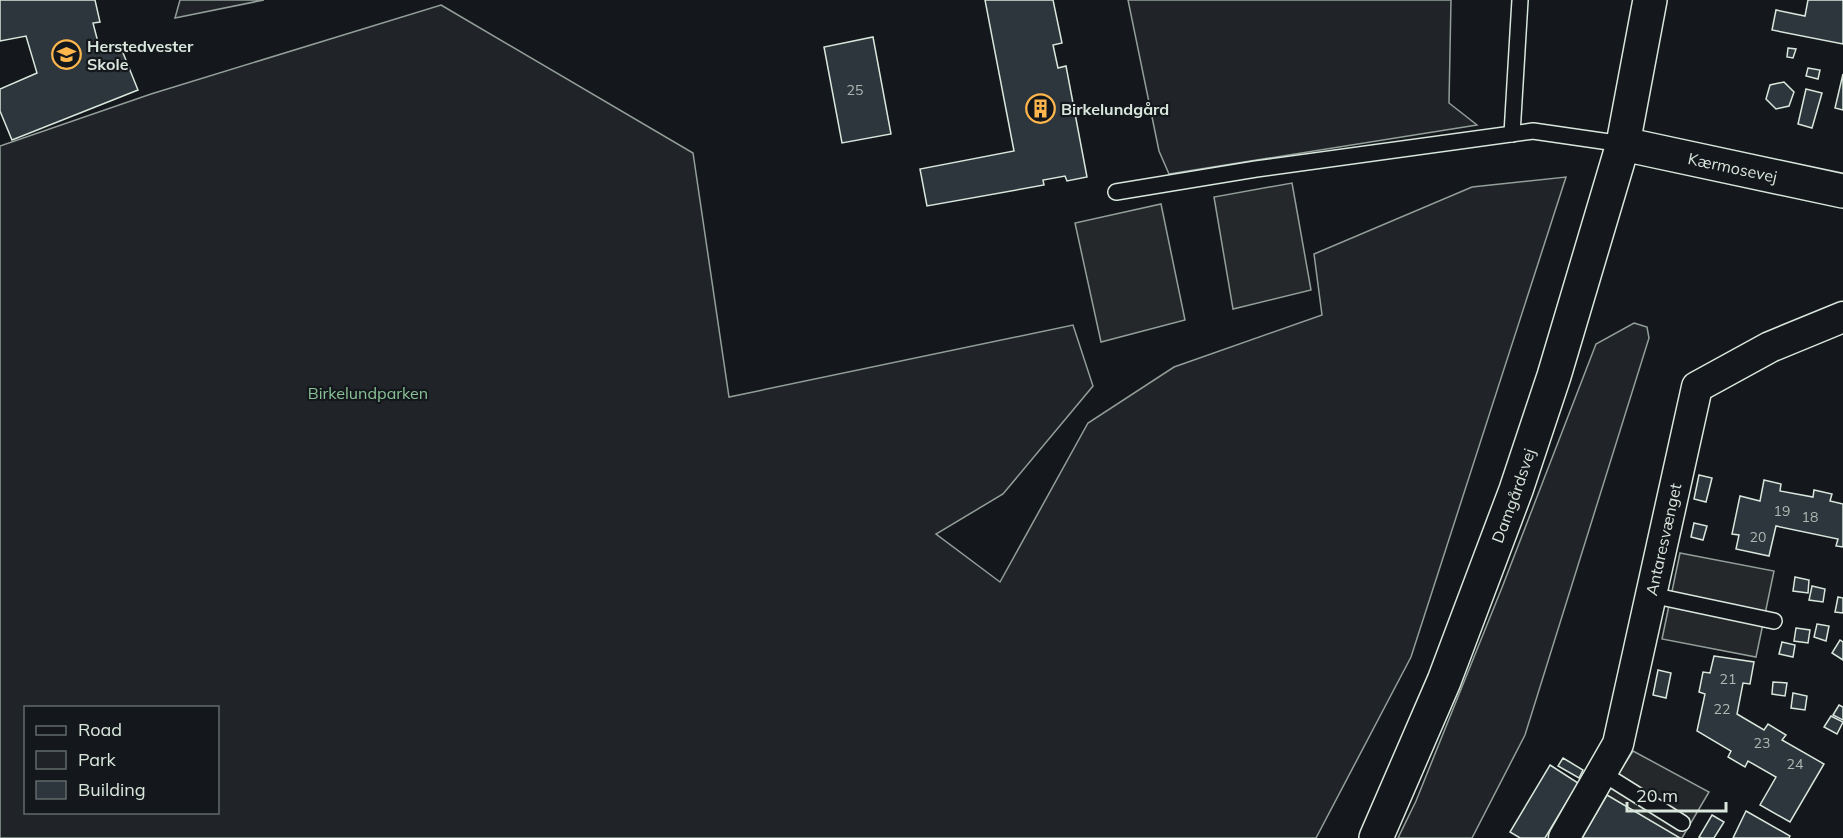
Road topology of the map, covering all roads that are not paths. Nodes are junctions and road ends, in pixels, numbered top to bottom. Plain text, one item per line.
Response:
1 (1520, 0) edge
2 (1650, 0) edge
3 (1512, 134) junction
4 (1623, 144) junction
5 (1843, 191) edge
6 (1116, 192) dead end
7 (1843, 317) edge
8 (1651, 595) junction
9 (1774, 621) dead end
10 (1602, 773) junction
11 (1682, 823) dead end
12 (1376, 838) edge
13 (1564, 838) edge

1 - 3 lane
2 - 4 street, Damgårdsvej
3 - 4 lane
3 - 6 lane
4 - 5 street, Kærmosevej
4 - 12 street, Damgårdsvej
7 - 8 street, Antaresvænget
8 - 9 lane
8 - 10 street, Antaresvænget
10 - 11 lane
10 - 13 street, Antaresvænget

